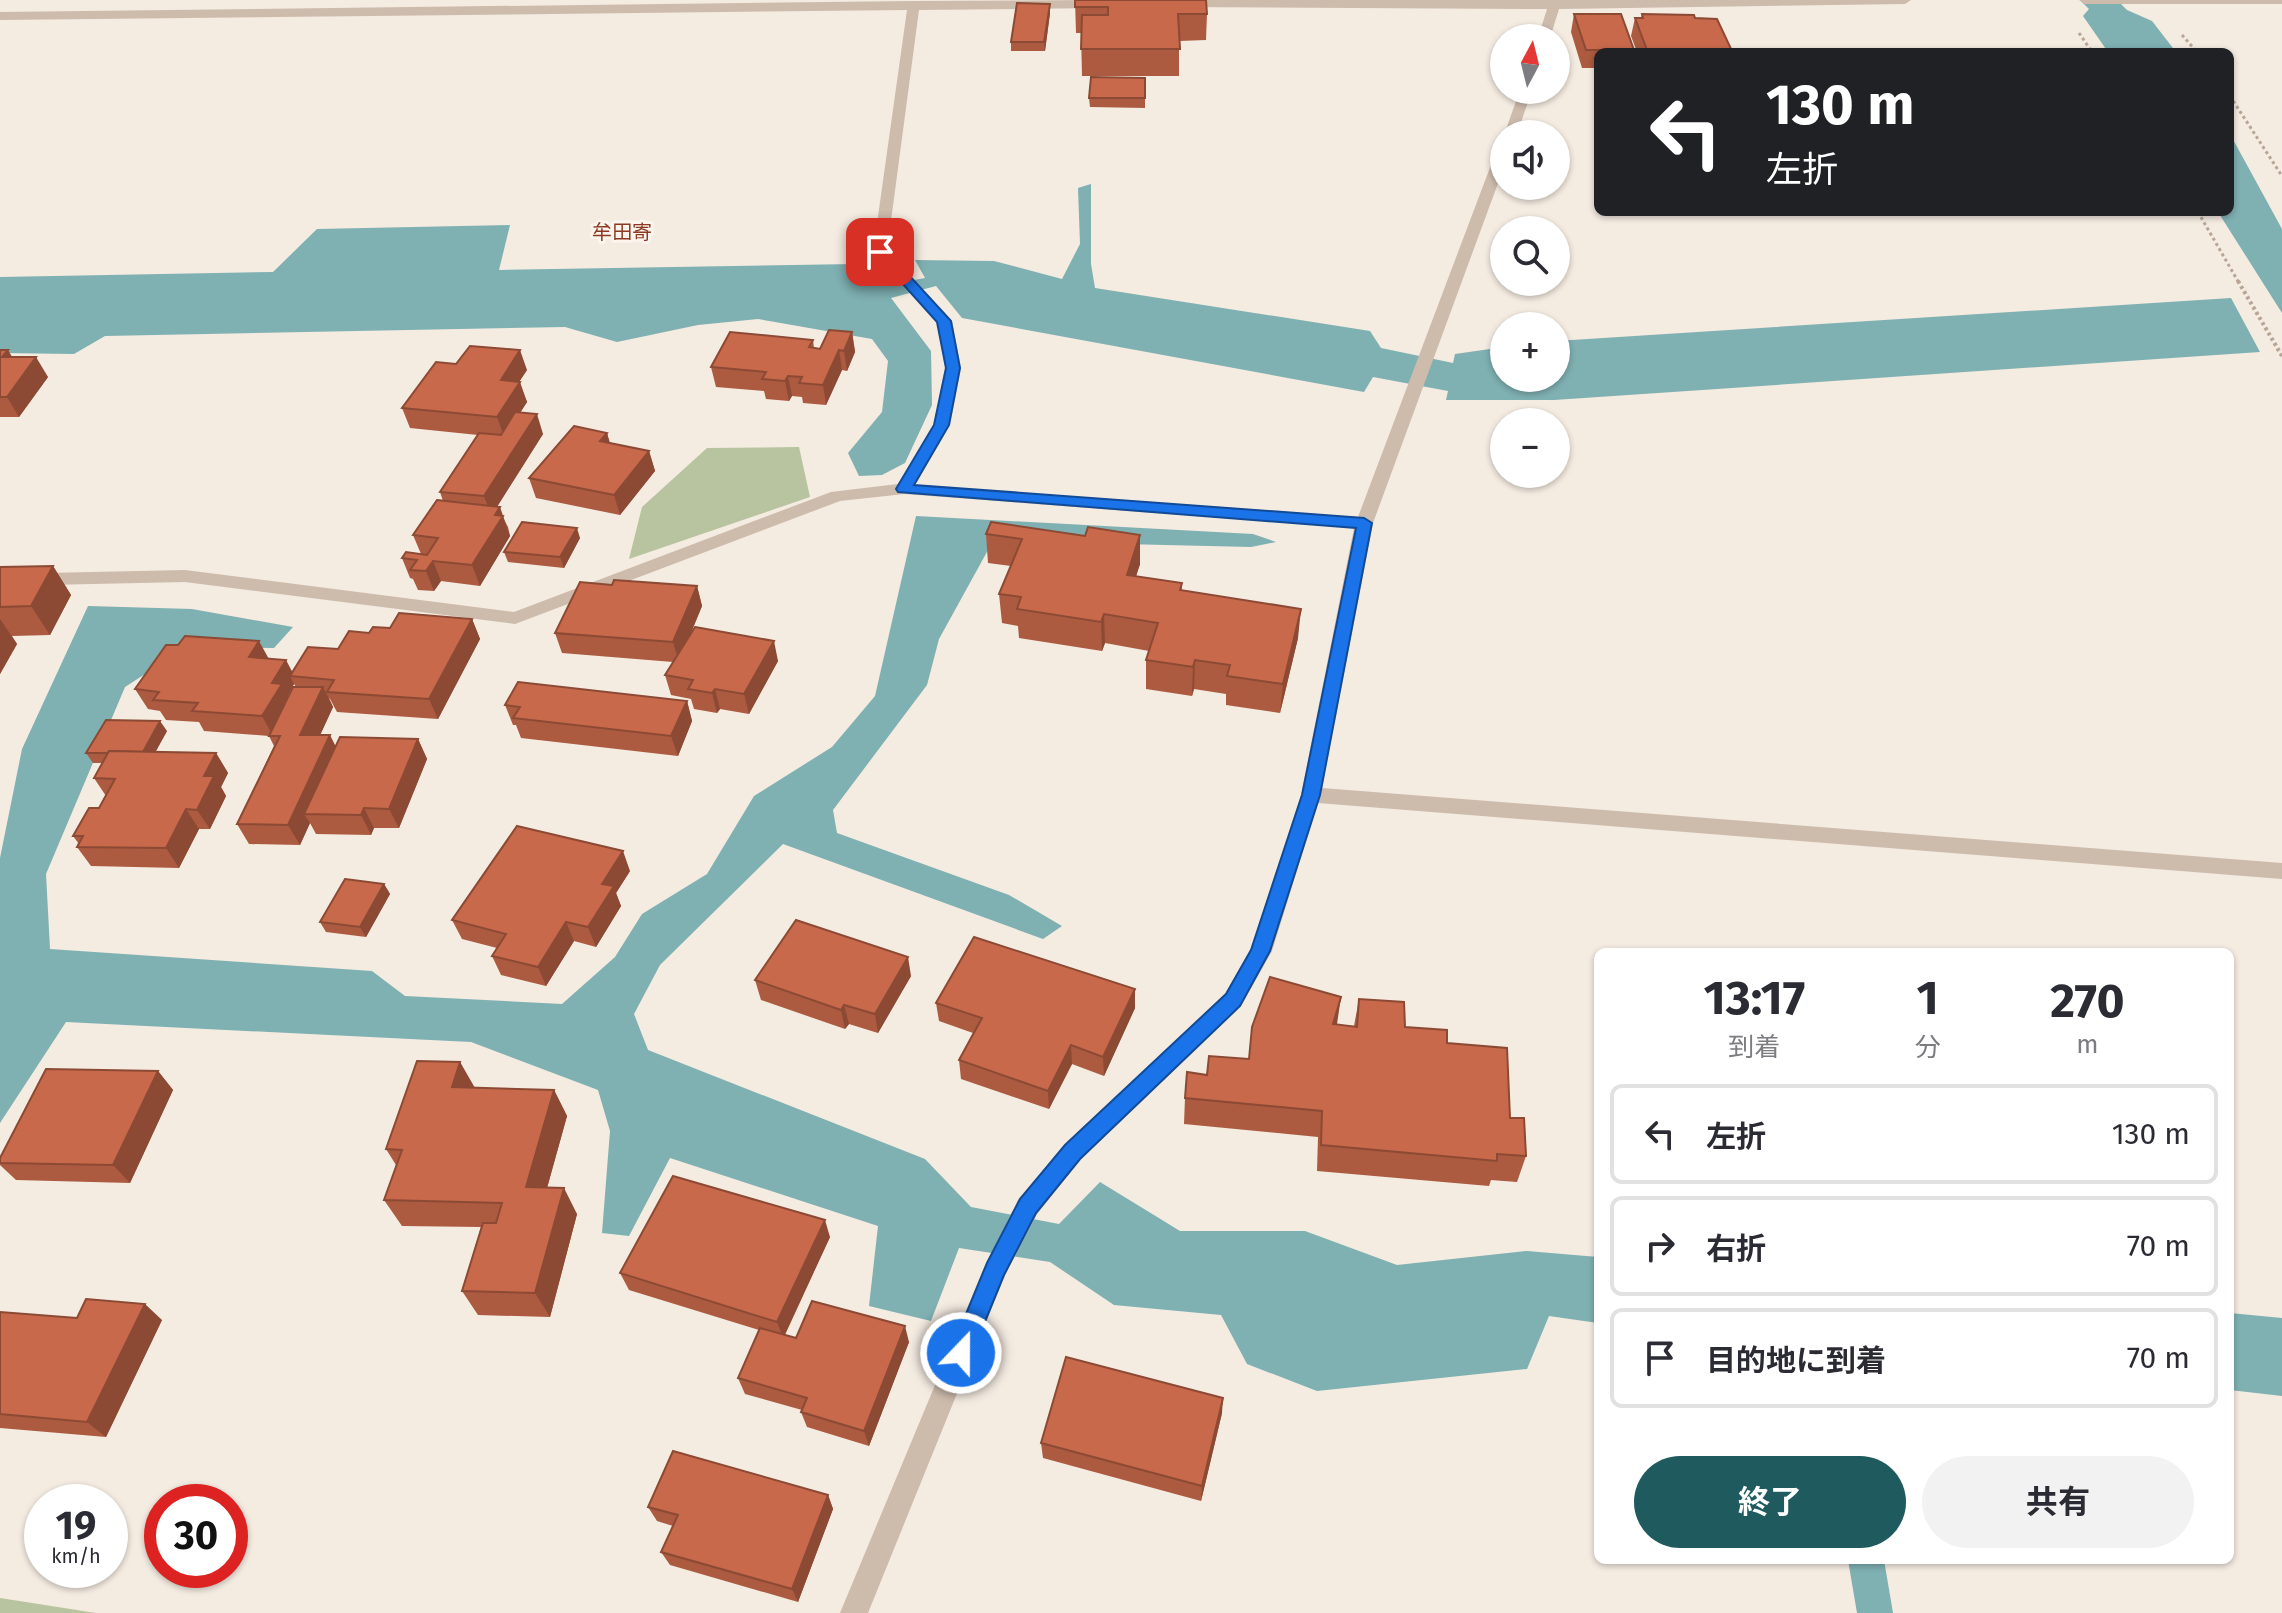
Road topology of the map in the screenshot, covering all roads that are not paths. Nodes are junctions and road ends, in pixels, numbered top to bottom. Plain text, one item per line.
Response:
1 (1905, 0) edge
2 (2085, 0) edge
3 (2282, 0) edge
4 (2153, 1) edge
5 (1553, 3) edge
6 (1117, 4) edge
7 (1164, 4) edge
8 (914, 5) junction
9 (0, 16) edge
10 (1548, 24) edge
11 (1490, 188) edge
12 (904, 489) junction
13 (1364, 523) junction
14 (0, 580) edge
15 (1311, 795) junction
16 (2282, 871) edge
17 (854, 1613) edge

1 - 5 street
2 - 4 street
3 - 4 street
5 - 7 street
5 - 10 street
6 - 8 street
8 - 9 street
8 - 12 street
11 - 13 street
12 - 13 street
12 - 14 street
13 - 15 street
15 - 16 street
15 - 17 street

